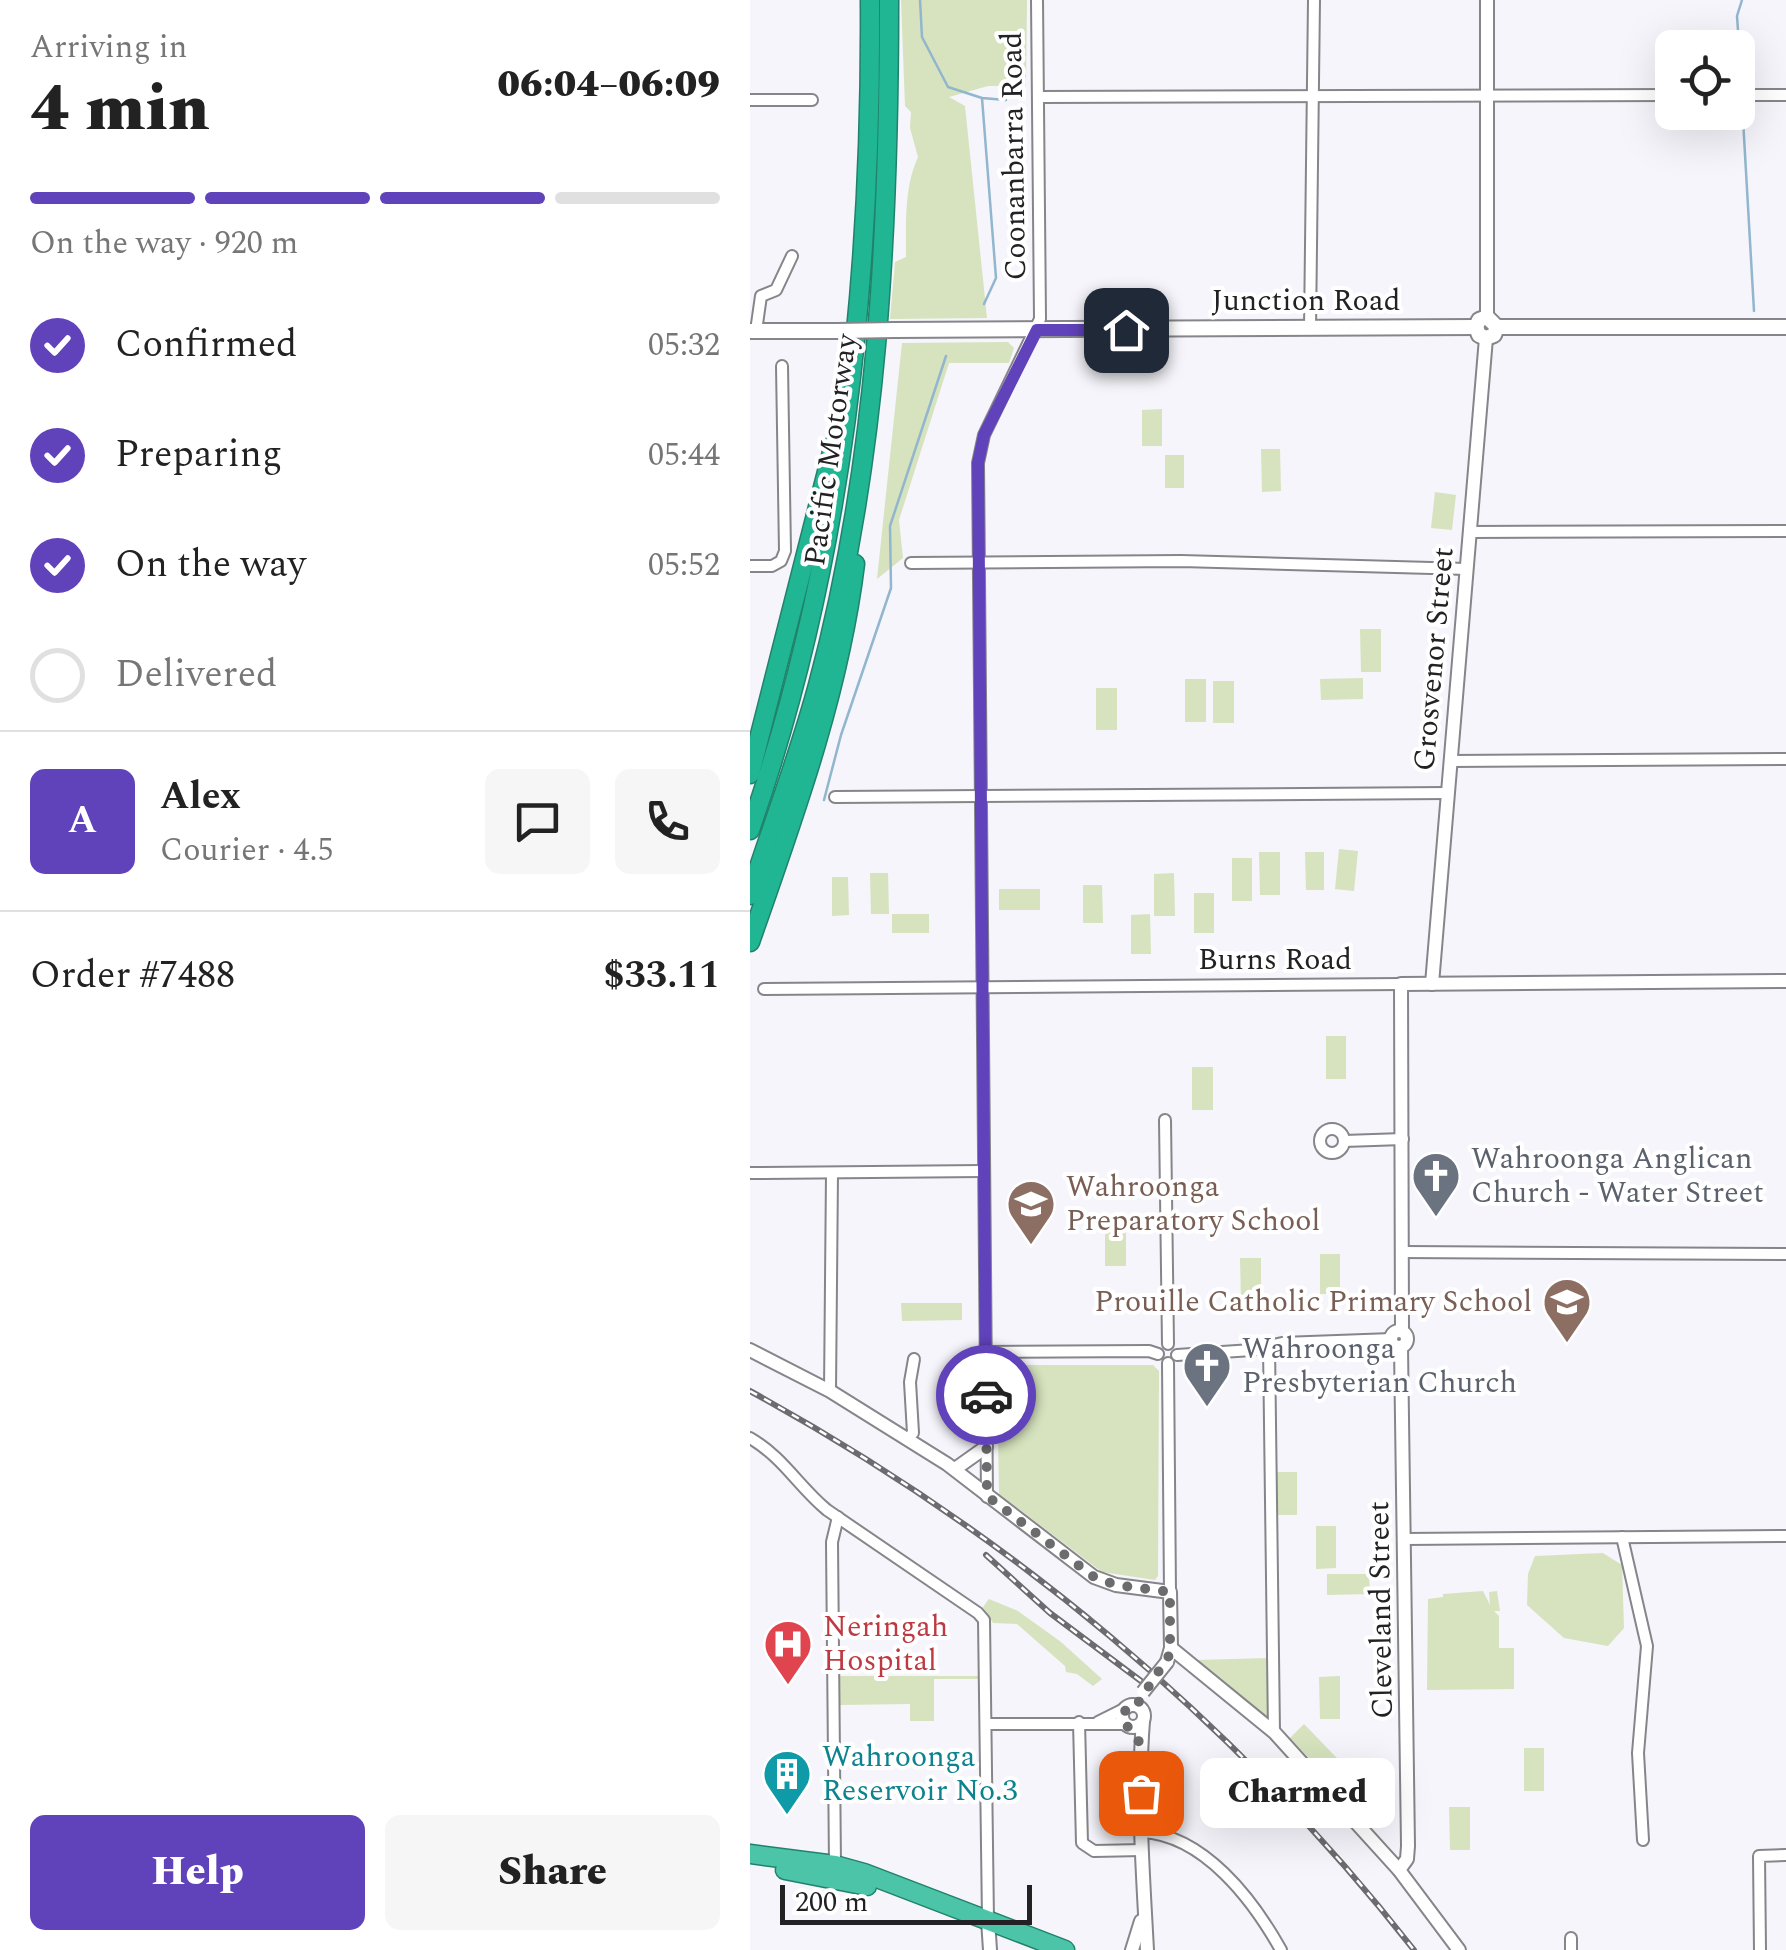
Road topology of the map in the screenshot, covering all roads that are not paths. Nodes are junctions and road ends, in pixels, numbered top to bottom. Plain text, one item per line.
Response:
1 (870, 0) edge
2 (889, 0) edge
3 (1037, 0) edge
4 (1314, 0) edge
5 (1487, 0) edge
6 (1655, 95) edge
7 (1755, 95) edge
8 (1786, 95) edge
9 (1313, 96) junction
10 (1487, 96) junction
11 (1038, 97) junction
12 (750, 100) edge
13 (812, 100) dead end
14 (792, 256) dead end
15 (1786, 327) edge
16 (1310, 328) junction
17 (1487, 328) junction
18 (1037, 330) junction
19 (753, 331) edge
20 (854, 356) junction
21 (782, 366) dead end
22 (861, 464) junction
23 (1786, 530) edge
24 (1470, 532) junction
25 (978, 562) junction
26 (910, 564) dead end
27 (750, 566) edge
28 (1467, 569) junction
29 (1786, 759) edge
30 (1450, 761) junction
31 (750, 774) edge
32 (1448, 793) junction
33 (979, 796) junction
34 (835, 797) dead end
35 (750, 830) edge
36 (750, 895) edge
37 (750, 942) edge
38 (1786, 980) edge
39 (1401, 984) junction
40 (1432, 984) junction
41 (982, 987) junction
42 (764, 989) dead end
43 (1165, 1120) dead end
44 (1403, 1139) junction
45 (1344, 1141) dead end
46 (983, 1171) junction
47 (832, 1173) junction
48 (750, 1174) edge
49 (1403, 1252) junction
50 (1786, 1254) edge
51 (1398, 1339) junction
52 (1168, 1344) junction
53 (1269, 1346) junction
54 (750, 1350) edge
55 (986, 1352) junction
56 (1158, 1354) junction
57 (1172, 1359) junction
58 (914, 1360) dead end
59 (830, 1391) junction
60 (750, 1438) edge
61 (908, 1438) junction
62 (986, 1447) junction
63 (955, 1469) junction
64 (987, 1496) junction
65 (838, 1516) junction
66 (1786, 1536) edge
67 (1622, 1537) junction
68 (1405, 1539) junction
69 (1170, 1592) junction
70 (1169, 1655) junction
71 (1132, 1707) junction
72 (1143, 1721) junction
73 (1079, 1722) junction
74 (1098, 1722) junction
75 (988, 1724) junction
76 (1127, 1725) junction
77 (1274, 1732) junction
78 (1140, 1743) junction
79 (1142, 1832) junction
80 (1643, 1840) dead end
81 (1142, 1850) junction
82 (750, 1854) edge
83 (1786, 1855) edge
84 (834, 1864) junction
85 (750, 1866) edge
86 (1400, 1870) junction
87 (1144, 1914) junction
88 (989, 1935) edge
89 (1032, 1950) edge
90 (1064, 1950) edge
91 (1132, 1950) edge
92 (1147, 1950) edge
93 (1282, 1950) edge
94 (1458, 1950) edge
95 (1760, 1950) edge

1 - 20 highway, Pacific Motorway
2 - 22 highway, Pacific Motorway
3 - 11 street, Coonanbarra Road
4 - 9 street
5 - 10 street, Grosvenor Street
6 - 10 street
7 - 8 street
9 - 10 street
9 - 11 street
9 - 16 street
10 - 17 street, Grosvenor Street
11 - 18 street, Coonanbarra Road
12 - 13 street
14 - 19 street
15 - 17 main road, Junction Road
16 - 17 main road, Junction Road
16 - 18 main road, Junction Road
17 - 24 street, Grosvenor Street
18 - 19 main road, Junction Road, bridge
18 - 25 street, Coonanbarra Road
20 - 31 highway
20 - 35 highway, Pacific Motorway
21 - 27 street
22 - 36 highway, Pacific Motorway
22 - 37 highway
23 - 24 street
24 - 28 street, Grosvenor Street
25 - 26 street
25 - 28 street
25 - 33 street, Coonanbarra Road
28 - 30 street, Grosvenor Street
29 - 30 street
30 - 32 street, Grosvenor Street
32 - 33 street
32 - 40 street, Grosvenor Street
33 - 34 street
33 - 41 street, Coonanbarra Road
38 - 40 street, Burns Road
39 - 40 street, Burns Road
39 - 41 street, Burns Road
39 - 44 street, Cleveland Street
41 - 42 street, Burns Road
41 - 46 street, Coonanbarra Road
43 - 52 street
44 - 45 street
44 - 49 street, Cleveland Street
46 - 47 street
46 - 55 street, Coonanbarra Road
47 - 48 street
47 - 59 street
49 - 50 street
49 - 51 street, Cleveland Street
51 - 53 street
51 - 68 street, Cleveland Street
52 - 56 street
52 - 57 street
53 - 57 street
53 - 77 street
54 - 59 street
55 - 56 street
55 - 62 street, Coonanbarra Road
56 - 57 street
57 - 69 street
58 - 61 street
59 - 61 street
60 - 65 street
61 - 63 street
62 - 63 street
62 - 64 street, Coonanbarra Road
63 - 64 street
64 - 69 street
65 - 75 street
65 - 84 street
66 - 67 street
67 - 68 street
67 - 80 street
68 - 86 street, Cleveland Street
69 - 70 street
70 - 71 street, bridge
70 - 77 street
71 - 72 street
71 - 74 street
71 - 76 street
72 - 76 street
72 - 78 street
73 - 74 street
73 - 75 street
73 - 81 street
74 - 76 street
75 - 88 street
76 - 78 street
77 - 86 street
78 - 79 street
79 - 81 street
79 - 93 street
81 - 87 street
82 - 84 highway
83 - 95 street
84 - 88 highway
85 - 88 highway
86 - 94 street
87 - 91 street
87 - 92 street
88 - 89 highway
88 - 90 highway

